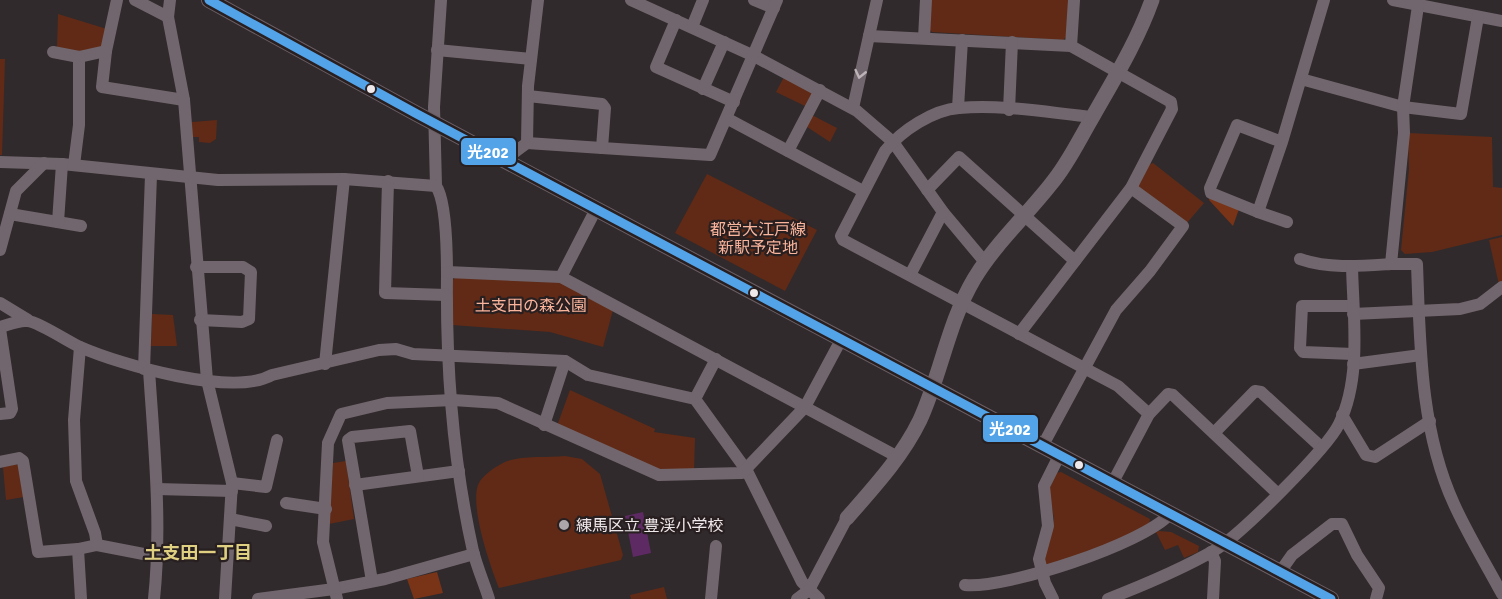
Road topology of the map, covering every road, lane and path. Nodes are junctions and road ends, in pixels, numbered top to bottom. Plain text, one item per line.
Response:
1 (117, 0) edge
2 (135, 0) edge
3 (170, 0) edge
4 (209, 0) edge
5 (441, 0) edge
6 (538, 0) edge
7 (631, 0) edge
8 (703, 0) edge
9 (754, 0) edge
10 (877, 0) edge
11 (926, 0) edge
12 (1074, 0) edge
13 (1152, 0) edge
14 (1324, 0) edge
15 (1393, 0) edge
16 (775, 4) edge
17 (1418, 6) junction
18 (168, 17) junction
19 (1478, 17) junction
20 (676, 20) junction
21 (1502, 21) edge
22 (692, 27) junction
23 (869, 36) junction
24 (924, 38) junction
25 (962, 40) junction
26 (724, 42) junction
27 (1012, 42) junction
28 (1071, 46) junction
29 (437, 50) junction
30 (106, 51) junction
31 (53, 52) dead end
32 (754, 56) junction
33 (79, 57) junction
34 (531, 59) junction
35 (1119, 72) junction
36 (1300, 79) junction
37 (703, 89) junction
38 (820, 90) junction
39 (528, 96) junction
40 (184, 100) junction
41 (734, 102) junction
42 (1403, 107) junction
43 (853, 108) junction
44 (958, 108) junction
45 (1008, 110) junction
46 (1093, 117) junction
47 (728, 120) junction
48 (434, 122) junction
49 (893, 142) junction
50 (1282, 142) junction
51 (527, 143) junction
52 (602, 148) junction
53 (788, 151) junction
54 (504, 160) junction
55 (0, 162) edge
56 (44, 163) junction
57 (68, 165) junction
58 (151, 175) junction
59 (189, 178) junction
60 (344, 179) junction
61 (388, 182) junction
62 (436, 186) junction
63 (1131, 188) junction
64 (927, 190) junction
65 (863, 191) junction
66 (596, 209) junction
67 (943, 212) junction
68 (1258, 212) junction
69 (10, 214) junction
70 (1025, 214) junction
71 (58, 222) junction
72 (1287, 222) dead end
73 (81, 226) dead end
74 (0, 250) edge
75 (1300, 259) dead end
76 (984, 261) junction
77 (1075, 261) junction
78 (1391, 264) junction
79 (1352, 266) junction
80 (196, 267) junction
81 (447, 272) junction
82 (910, 275) junction
83 (561, 277) junction
84 (1502, 287) edge
85 (447, 295) junction
86 (0, 303) edge
87 (962, 303) junction
88 (1353, 310) junction
89 (1419, 312) junction
90 (27, 320) junction
91 (200, 320) junction
92 (0, 328) edge
93 (1019, 334) junction
94 (842, 338) junction
95 (80, 347) junction
96 (449, 355) junction
97 (1421, 355) junction
98 (716, 359) junction
99 (1353, 359) junction
100 (565, 361) junction
101 (325, 364) junction
102 (147, 369) junction
103 (1084, 370) junction
104 (207, 380) junction
105 (932, 386) junction
106 (695, 399) junction
107 (453, 400) junction
108 (805, 407) junction
109 (0, 414) edge
110 (1149, 414) junction
111 (1342, 415) junction
112 (1430, 421) junction
113 (544, 426) junction
114 (1214, 434) junction
115 (277, 440) dead end
116 (1043, 445) junction
117 (1321, 447) junction
118 (1060, 454) junction
119 (898, 457) junction
120 (0, 462) edge
121 (459, 471) junction
122 (747, 471) junction
123 (418, 476) junction
124 (1113, 482) junction
125 (355, 485) junction
126 (232, 487) junction
127 (157, 489) junction
128 (1277, 493) junction
129 (286, 503) dead end
130 (326, 509) junction
131 (1170, 514) junction
132 (847, 518) joint
133 (230, 519) junction
134 (266, 526) dead end
135 (97, 544) junction
136 (716, 546) dead end
137 (1218, 547) junction
138 (78, 549) junction
139 (474, 554) junction
140 (159, 557) junction
141 (1280, 572) junction
142 (1041, 573) junction
143 (372, 582) junction
144 (965, 585) dead end
145 (809, 590) junction
146 (335, 594) edge
147 (1502, 594) edge
148 (1320, 597) edge
149 (81, 599) edge
150 (154, 599) edge
151 (225, 599) edge
152 (258, 599) edge
153 (489, 599) edge
154 (711, 599) edge
155 (797, 599) edge
156 (819, 599) edge
157 (1053, 599) edge
158 (1108, 599) edge
159 (1213, 599) edge
160 (1377, 599) edge

1 - 30 street
2 - 18 street
3 - 18 street
4 - 48 main road
5 - 29 street
6 - 34 street
7 - 20 street
8 - 22 street
9 - 16 street
10 - 23 street
11 - 24 street
12 - 28 street
13 - 35 street
14 - 36 street
15 - 17 street
16 - 32 street
17 - 19 street
17 - 42 street
18 - 40 street
19 - 21 street
19 - 42 street
20 - 22 street
20 - 37 street
22 - 26 street
23 - 24 street
23 -> 43 street
24 - 25 street
25 - 27 street
25 - 44 street
26 - 32 street
26 - 37 street
27 - 28 street
27 - 45 street
28 - 35 street
29 - 34 street
29 - 48 street
30 - 33 street
30 - 40 street
31 - 33 street
32 - 38 street
32 - 41 street
33 - 57 street
34 - 39 street
35 - 46 street
35 - 63 street
36 - 42 street
36 - 50 street
37 - 41 street
38 - 43 street
38 - 53 street
39 - 51 street
39 - 52 street
40 - 59 street
41 - 47 street
42 - 78 street
43 - 49 street
44 - 45 street
44 - 49 street
45 - 46 street
46 - 70 street
47 - 52 street
47 - 53 street
48 - 54 main road
48 - 62 street
49 - 64 street
49 - 65 street
50 - 68 street
50 - 68 street
51 - 52 street
51 - 54 street
53 - 65 street
54 - 66 main road
55 - 56 street
56 - 57 street
56 - 69 street
57 - 58 street
57 - 71 street
58 - 59 street
58 - 102 street
59 - 60 street
59 - 80 street
60 - 61 street
60 - 101 street
61 - 62 street
61 - 85 street
62 - 81 street
63 - 77 street
63 - 103 street
64 - 67 street
64 - 70 street
65 - 82 street
66 - 83 street
66 - 94 main road
67 - 76 street
67 - 82 street
68 - 72 street
69 - 71 street
69 - 74 street
70 - 76 street
70 - 77 street
71 - 73 street
75 - 79 street
76 - 87 street
77 - 93 street
78 - 79 street
78 - 89 street
79 - 88 street
80 - 91 street
80 - 91 street
81 - 83 street
81 - 85 street
82 - 87 street
83 - 98 street
84 - 89 street
85 - 96 street
86 - 90 street
87 - 93 street
87 - 105 street
88 - 89 street
88 - 99 street
88 - 99 street
89 - 97 street
90 - 92 street
90 - 95 street
91 - 104 street
92 - 109 street
93 - 103 street
94 - 105 main road
94 - 108 street
95 - 102 street
95 - 135 street
96 - 100 street
96 - 101 street
96 - 107 street
97 - 99 street
97 - 112 street
98 - 106 street
98 - 108 street
99 - 111 street
100 - 106 street
100 - 113 street
101 - 104 street
102 - 104 street
102 - 127 street
103 - 110 street
103 - 116 street
104 - 126 street
105 - 116 main road
105 - 119 street
106 - 122 street
107 - 113 street
107 - 121 street
107 - 130 street
108 - 119 street
108 - 122 street
110 - 114 street
110 - 124 street
111 - 112 street
111 - 117 street
112 - 147 street
113 - 122 street
114 - 117 street
114 - 128 street
115 - 126 street
116 - 118 main road
117 - 128 street
118 - 124 main road
118 - 142 street
119 - 132 street
120 - 138 street
121 - 123 street
121 - 139 street
122 - 145 street
123 - 125 street
123 - 125 street
124 - 131 main road
125 - 143 street
126 - 127 street
126 - 133 street
127 - 140 street
128 - 137 street
129 - 130 street
130 - 146 street
131 - 137 main road
131 - 142 street
132 - 145 street
133 - 134 street
133 - 151 street
135 - 138 street
135 - 140 street
136 - 154 street
137 - 141 main road
137 - 158 street
137 - 159 street
138 - 149 street
139 - 143 street
139 - 153 street
140 - 150 street
141 - 148 main road
141 - 160 street
142 - 144 street
142 - 157 street
143 - 146 street
145 - 155 street
145 - 156 street
146 - 152 street

